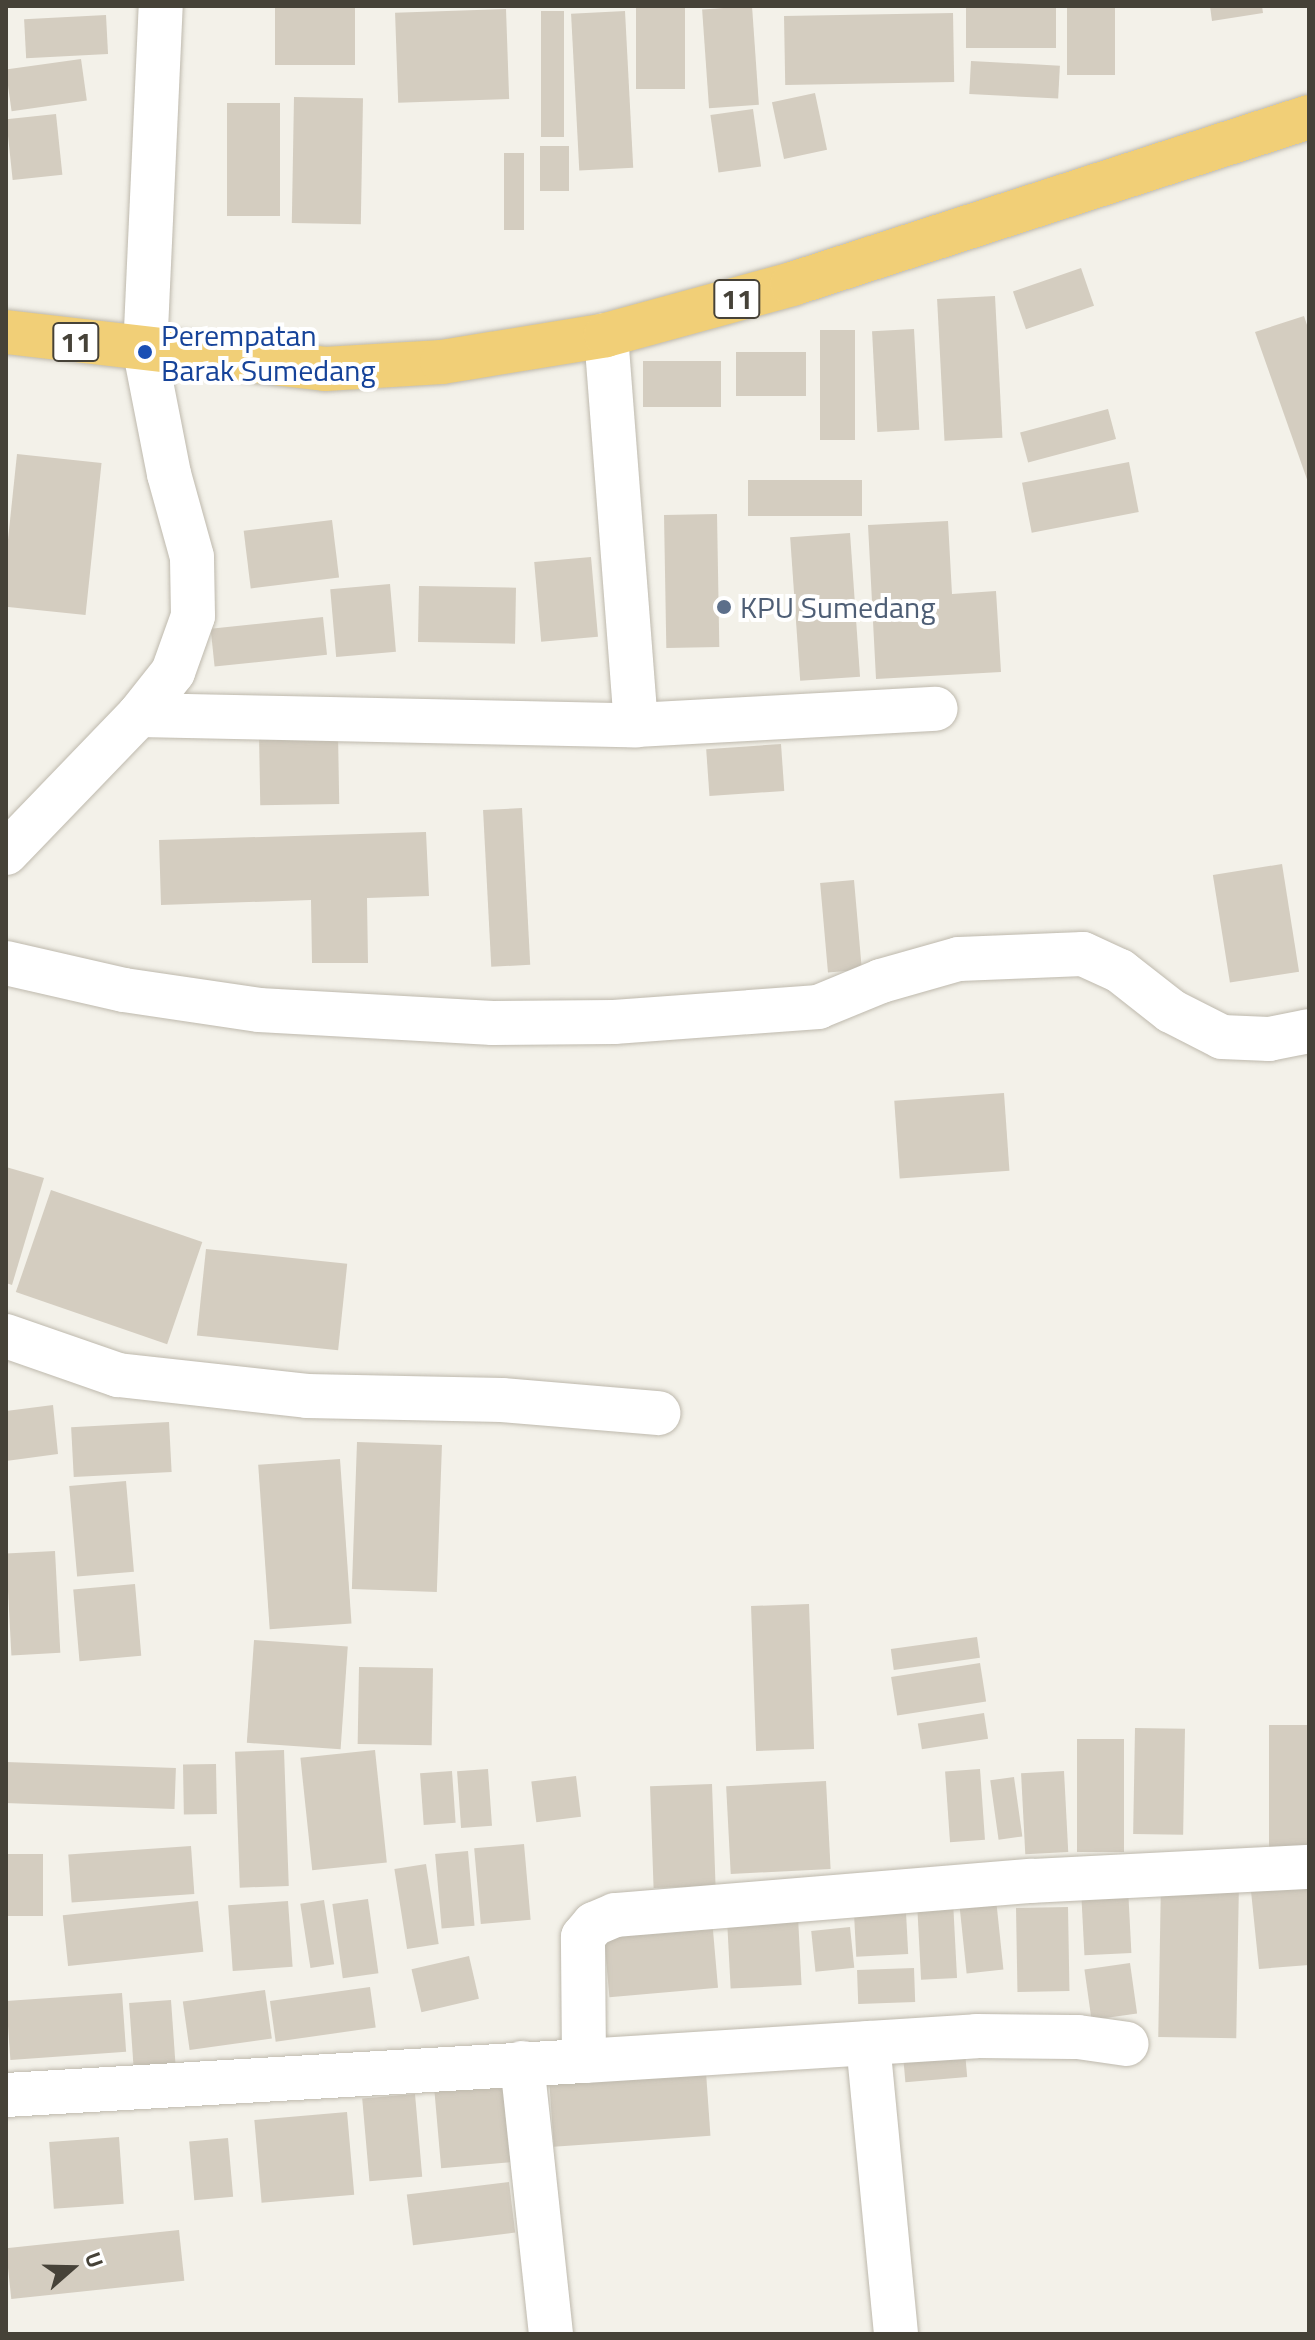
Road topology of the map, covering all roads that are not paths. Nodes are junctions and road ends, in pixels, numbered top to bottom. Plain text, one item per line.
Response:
1 (161, 6) edge
2 (1309, 117) edge
3 (6, 332) edge
4 (606, 335) junction
5 (145, 352) junction
6 (936, 709) dead end
7 (139, 715) junction
8 (636, 725) junction
9 (6, 853) edge
10 (6, 963) edge
11 (1309, 1031) edge
12 (6, 1336) edge
13 (658, 1413) dead end
14 (1309, 1867) edge
15 (868, 2043) junction
16 (1127, 2044) dead end
17 (584, 2061) junction
18 (522, 2063) junction
19 (6, 2095) edge
20 (551, 2334) edge
21 (896, 2334) edge

1 - 5 street
2 - 4 highway, 11
3 - 5 highway, 11
4 - 5 highway, 11
4 - 8 street
5 - 7 street
6 - 8 street
7 - 8 street
7 - 9 street
10 - 11 street
12 - 13 street
14 - 17 street
15 - 16 street
15 - 17 street
15 - 21 street
17 - 18 street
18 - 19 street
18 - 20 street

